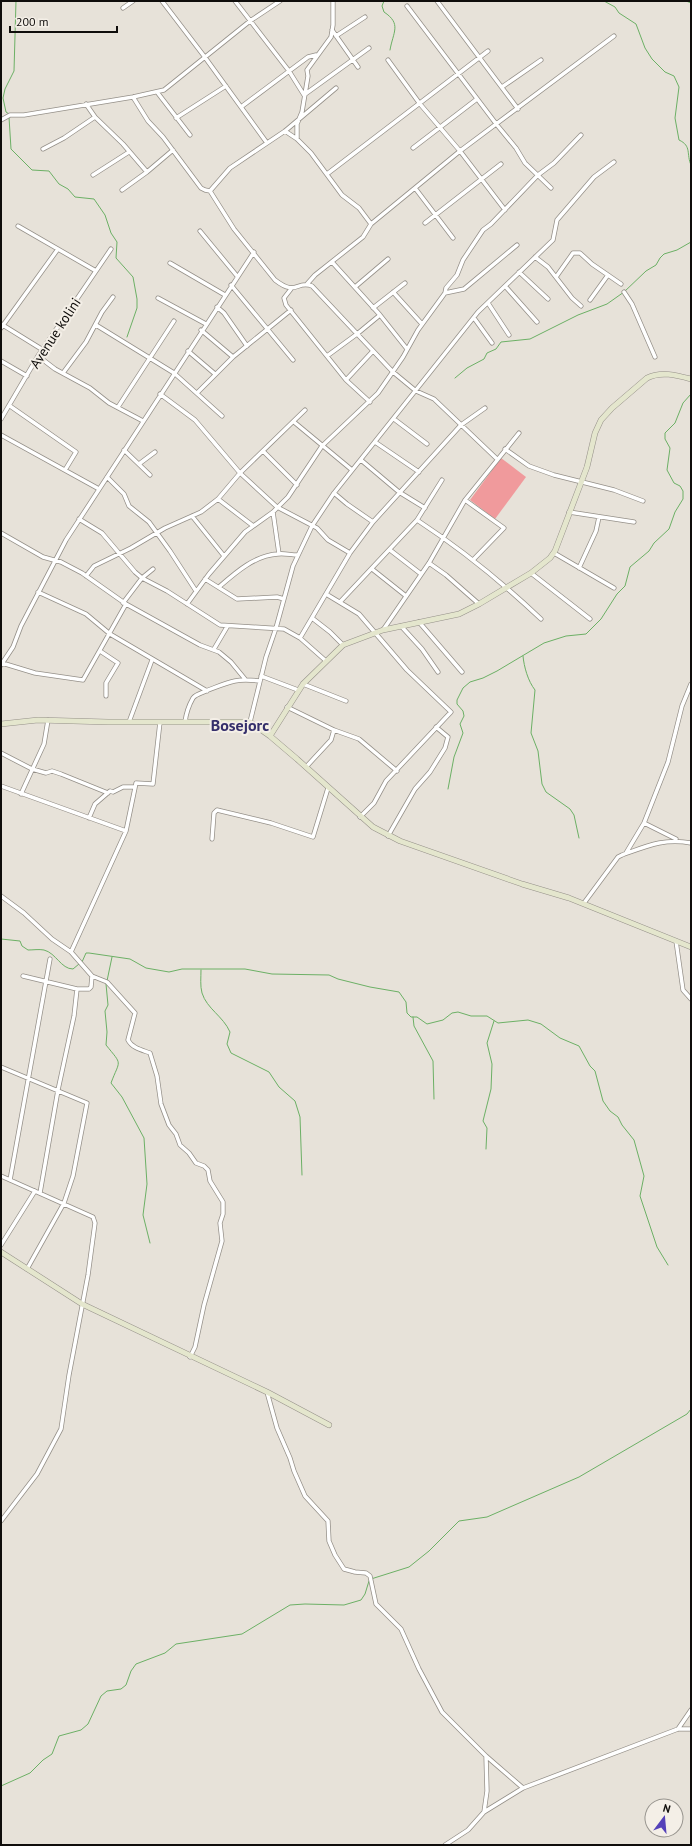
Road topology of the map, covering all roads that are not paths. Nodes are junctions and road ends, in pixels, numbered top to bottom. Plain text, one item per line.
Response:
1 (133, 1) edge
2 (162, 1) edge
3 (235, 1) edge
4 (280, 1) edge
5 (333, 1) edge
6 (437, 1) edge
7 (407, 6) dead end
8 (123, 8) dead end
9 (365, 17) dead end
10 (250, 21) junction
11 (332, 30) junction
12 (336, 36) junction
13 (614, 36) dead end
14 (369, 48) dead end
15 (488, 51) dead end
16 (316, 55) junction
17 (204, 56) junction
18 (480, 57) junction
19 (353, 60) junction
20 (388, 60) dead end
21 (541, 60) dead end
22 (358, 67) dead end
23 (289, 72) junction
24 (458, 73) junction
25 (226, 86) junction
26 (502, 87) junction
27 (336, 88) dead end
28 (158, 92) junction
29 (304, 95) junction
30 (133, 97) junction
31 (477, 99) junction
32 (86, 104) junction
33 (420, 104) junction
34 (242, 107) junction
35 (518, 109) junction
36 (95, 118) junction
37 (176, 118) junction
38 (299, 118) junction
39 (1, 120) edge
40 (496, 125) junction
41 (439, 127) junction
42 (284, 132) junction
43 (190, 135) dead end
44 (581, 135) dead end
45 (297, 139) junction
46 (267, 143) junction
47 (414, 148) dead end
48 (43, 150) dead end
49 (173, 150) junction
50 (460, 151) junction
51 (129, 152) junction
52 (614, 162) dead end
53 (501, 164) dead end
54 (147, 172) junction
55 (328, 174) junction
56 (93, 175) dead end
57 (538, 175) junction
58 (481, 179) junction
59 (415, 188) junction
60 (551, 188) dead end
61 (122, 190) dead end
62 (210, 191) junction
63 (505, 210) junction
64 (435, 215) junction
65 (425, 223) dead end
66 (371, 224) junction
67 (18, 226) dead end
68 (200, 231) dead end
69 (453, 238) dead end
70 (517, 245) dead end
71 (58, 249) junction
72 (111, 249) dead end
73 (254, 252) junction
74 (535, 257) junction
75 (388, 259) dead end
76 (332, 262) junction
77 (170, 263) dead end
78 (96, 271) junction
79 (519, 272) junction
80 (608, 275) junction
81 (237, 276) junction
82 (556, 277) junction
83 (405, 283) dead end
84 (307, 284) junction
85 (621, 284) dead end
86 (231, 285) junction
87 (505, 286) junction
88 (355, 287) junction
89 (290, 289) junction
90 (393, 292) junction
91 (624, 292) dead end
92 (445, 293) junction
93 (225, 295) junction
94 (113, 297) dead end
95 (158, 298) dead end
96 (548, 299) dead end
97 (590, 300) dead end
98 (488, 303) junction
99 (581, 306) dead end
100 (217, 307) junction
101 (374, 308) junction
102 (291, 310) junction
103 (380, 314) junction
104 (474, 318) junction
105 (174, 321) dead end
106 (537, 322) dead end
107 (206, 324) junction
108 (422, 324) junction
109 (96, 325) junction
110 (2, 326) edge
111 (268, 329) junction
112 (201, 330) junction
113 (357, 334) junction
114 (509, 335) dead end
115 (492, 343) dead end
116 (247, 346) junction
117 (407, 349) junction
118 (43, 350) junction
119 (188, 351) junction
120 (373, 351) junction
121 (38, 356) junction
122 (327, 356) junction
123 (654, 357) dead end
124 (150, 358) junction
125 (233, 358) junction
126 (293, 360) dead end
127 (1, 361) edge
128 (393, 372) junction
129 (63, 373) junction
130 (174, 373) junction
131 (215, 374) junction
132 (27, 376) junction
133 (691, 379) edge
134 (346, 380) junction
135 (416, 391) junction
136 (197, 393) junction
137 (160, 394) junction
138 (370, 402) junction
139 (10, 406) junction
140 (118, 408) junction
141 (485, 408) dead end
142 (305, 410) dead end
143 (222, 416) dead end
144 (1, 419) edge
145 (394, 419) junction
146 (143, 421) junction
147 (294, 422) junction
148 (460, 424) junction
149 (519, 432) dead end
150 (1, 435) edge
151 (375, 442) junction
152 (427, 444) dead end
153 (322, 446) junction
154 (505, 449) junction
155 (124, 450) junction
156 (263, 451) junction
157 (155, 452) dead end
158 (497, 459) junction
159 (361, 460) junction
160 (139, 464) junction
161 (65, 470) junction
162 (352, 470) junction
163 (419, 472) junction
164 (240, 473) junction
165 (150, 475) dead end
166 (107, 477) junction
167 (442, 480) dead end
168 (580, 482) junction
169 (297, 485) junction
170 (99, 488) junction
171 (399, 492) junction
172 (334, 493) junction
173 (218, 499) junction
174 (465, 500) junction
175 (643, 501) dead end
176 (278, 507) junction
177 (425, 508) junction
178 (273, 512) junction
179 (569, 512) junction
180 (192, 516) junction
181 (599, 517) junction
182 (79, 519) junction
183 (417, 520) junction
184 (373, 522) junction
185 (634, 522) dead end
186 (252, 525) junction
187 (312, 526) junction
188 (1, 533) edge
189 (156, 533) junction
190 (443, 537) junction
191 (390, 550) junction
192 (350, 553) junction
193 (554, 553) junction
194 (119, 554) junction
195 (279, 554) junction
196 (224, 556) junction
197 (297, 556) junction
198 (473, 560) junction
199 (54, 561) junction
200 (429, 563) junction
201 (579, 568) junction
202 (153, 569) dead end
203 (372, 569) junction
204 (531, 573) junction
205 (421, 574) junction
206 (86, 576) junction
207 (142, 578) junction
208 (205, 579) junction
209 (507, 586) junction
210 (219, 588) junction
211 (614, 588) dead end
212 (196, 591) junction
213 (38, 592) junction
214 (326, 594) junction
215 (406, 596) junction
216 (284, 599) junction
217 (340, 602) junction
218 (125, 604) junction
219 (187, 604) junction
220 (479, 604) junction
221 (312, 618) junction
222 (541, 619) dead end
223 (590, 619) dead end
224 (419, 622) junction
225 (401, 626) junction
226 (227, 627) junction
227 (276, 628) junction
228 (383, 630) junction
229 (375, 632) junction
230 (110, 634) junction
231 (300, 638) junction
232 (343, 645) junction
233 (214, 649) junction
234 (100, 651) junction
235 (152, 660) junction
236 (326, 661) junction
237 (2, 664) edge
238 (438, 672) dead end
239 (462, 672) dead end
240 (261, 676) junction
241 (245, 679) junction
242 (260, 681) junction
243 (303, 684) junction
244 (691, 684) edge
245 (298, 690) junction
246 (207, 691) junction
247 (106, 696) dead end
248 (346, 701) dead end
249 (287, 707) junction
250 (48, 720) junction
251 (130, 722) junction
252 (160, 722) junction
253 (186, 722) junction
254 (250, 722) junction
255 (1, 724) edge
256 (436, 727) junction
257 (334, 730) junction
258 (270, 736) junction
259 (1, 754) edge
260 (306, 767) junction
261 (32, 769) junction
262 (396, 771) junction
263 (1, 786) edge
264 (135, 787) junction
265 (328, 788) junction
266 (108, 793) junction
267 (21, 794) junction
268 (360, 817) junction
269 (89, 818) junction
270 (644, 823) junction
271 (126, 831) junction
272 (388, 836) junction
273 (212, 839) dead end
274 (679, 841) junction
275 (691, 843) edge
276 (626, 853) junction
277 (1, 896) edge
278 (584, 903) junction
279 (676, 941) junction
280 (691, 947) edge
281 (71, 952) junction
282 (50, 959) dead end
283 (23, 976) dead end
284 (92, 976) junction
285 (47, 981) junction
286 (77, 989) junction
287 (691, 999) edge
288 (1, 1067) edge
289 (29, 1078) junction
290 (58, 1090) junction
291 (2, 1176) edge
292 (10, 1180) junction
293 (1, 1181) edge
294 (35, 1191) junction
295 (40, 1193) junction
296 (64, 1203) junction
297 (1, 1245) edge
298 (1, 1252) edge
299 (27, 1268) junction
300 (82, 1304) junction
301 (190, 1356) junction
302 (267, 1392) junction
303 (328, 1425) dead end
304 (1, 1521) edge
305 (691, 1710) edge
306 (678, 1729) junction
307 (691, 1729) edge
308 (486, 1756) junction
309 (523, 1788) junction
310 (484, 1812) junction
311 (445, 1845) edge

1 - 8 street
2 - 17 street
3 - 10 street
4 - 10 street
5 - 11 street
6 - 18 street
7 - 24 street
9 - 12 street
10 - 17 street
10 - 23 street
11 - 12 street
11 - 16 street
12 - 19 street
13 - 35 street
14 - 19 street
15 - 18 street
16 - 23 street
16 - 29 street
17 - 25 street
17 - 28 street
18 - 24 street
18 - 26 street
19 - 22 street
19 - 29 street
20 - 33 street
21 - 26 street
23 - 29 street
23 - 34 street
24 - 31 street
24 - 33 street
25 - 34 street
25 - 37 street
26 - 35 street
27 - 38 street
28 - 30 street
28 - 37 street
29 - 38 street
30 - 32 street
30 - 49 street
31 - 40 street
31 - 41 street
32 - 36 street
32 - 39 street
33 - 41 street
33 - 55 street
34 - 46 street
35 - 40 street
36 - 48 street
36 - 51 street
37 - 43 street
38 - 42 street
38 - 45 street
40 - 50 street
40 - 57 street
41 - 47 street
41 - 50 street
42 - 45 street
42 - 46 street
44 - 57 street
45 - 55 street
46 - 62 street
49 - 54 street
49 - 62 street
50 - 58 street
50 - 59 street
51 - 54 street
51 - 56 street
52 - 74 street
53 - 58 street
54 - 61 street
55 - 66 street
57 - 60 street
57 - 63 street
58 - 63 street
58 - 64 street
59 - 64 street
59 - 66 street
62 - 73 street
63 - 92 street
64 - 65 street
64 - 69 street
66 - 76 street
67 - 71 street
68 - 81 street
70 - 92 street
71 - 78 street
71 - 110 street
72 - 78 street, Avenue kolini
73 - 81 street
73 - 89 street
74 - 79 street
74 - 82 street
75 - 88 street
76 - 84 street
76 - 88 street
77 - 93 street
78 - 118 street, Avenue kolini
79 - 87 street
79 - 96 street
80 - 82 street
80 - 85 street
80 - 97 street
81 - 86 street
82 - 99 street
83 - 90 street
84 - 89 street
84 - 113 street
86 - 93 street
86 - 111 street
87 - 98 street
87 - 106 street
88 - 101 street
89 - 102 street
90 - 101 street
90 - 108 street
91 - 123 street
92 - 108 street
93 - 100 street
94 - 109 street
95 - 107 street
98 - 104 street
98 - 114 street
100 - 107 street
100 - 116 street
101 - 103 street
102 - 111 street
102 - 122 street
103 - 113 street
103 - 117 street
104 - 115 street
104 - 135 street
105 - 124 street
107 - 112 street
108 - 117 street
109 - 124 street
109 - 129 street
110 - 118 street
111 - 116 street
111 - 126 street
112 - 119 street
112 - 125 street
113 - 120 street
113 - 122 street
116 - 125 street
117 - 128 street
118 - 121 street, Avenue kolini
119 - 130 street
119 - 131 street
120 - 128 street
120 - 134 street
121 - 129 street
121 - 132 street, Avenue kolini
122 - 134 street
124 - 130 street
124 - 140 street
125 - 131 street
127 - 132 street
128 - 135 street
128 - 138 street
129 - 140 street
130 - 136 street
130 - 137 street
131 - 136 street
132 - 139 street, Avenue kolini
133 - 168 street
134 - 138 street
135 - 145 street
135 - 148 street
136 - 143 street
137 - 146 street
137 - 164 street
138 - 153 street
139 - 144 street, Avenue kolini
139 - 161 street
140 - 146 street
141 - 148 street
142 - 147 street
145 - 151 street
145 - 152 street
146 - 155 street
147 - 153 street
147 - 156 street
148 - 158 street
148 - 163 street
149 - 154 street
150 - 161 street
151 - 159 street
151 - 163 street
153 - 162 street
153 - 169 street
154 - 158 street
154 - 168 street
155 - 160 street
155 - 166 street
156 - 164 street
156 - 169 street
157 - 160 street
158 - 174 street
159 - 162 street
159 - 171 street
160 - 165 street
161 - 170 street
162 - 172 street
163 - 171 street
164 - 173 street
164 - 176 street
166 - 170 street
166 - 189 street
167 - 177 street
168 - 175 street
168 - 179 street
169 - 176 street
170 - 182 street
171 - 177 street
171 - 184 street
172 - 184 street
172 - 187 street
173 - 180 street
173 - 186 street
174 - 190 street
174 - 198 street
176 - 178 street
176 - 187 street
177 - 183 street
178 - 186 street
178 - 195 street
179 - 181 street
179 - 193 street
180 - 189 street
180 - 196 street
181 - 185 street
181 - 201 street
182 - 194 street
182 - 199 street
183 - 190 street
183 - 191 street
184 - 192 street
186 - 196 street
187 - 192 street
187 - 197 street
188 - 199 street
189 - 194 street
189 - 212 street
190 - 198 street
190 - 200 street
191 - 203 street
191 - 205 street
192 - 214 street
193 - 201 street
193 - 204 street
194 - 206 street
194 - 207 street
195 - 197 street
195 - 210 street
196 - 208 street
197 - 216 street
198 - 209 street
199 - 206 street
199 - 213 street
200 - 205 street
200 - 220 street
201 - 211 street
202 - 207 street
203 - 215 street
203 - 217 street
204 - 209 street
204 - 223 street
205 - 215 street
206 - 218 street
207 - 218 street
207 - 219 street
208 - 210 street
208 - 212 street
209 - 220 street
209 - 222 street
210 - 216 street
212 - 219 street
213 - 230 street
213 - 237 street
214 - 217 street
214 - 221 street
215 - 228 street
216 - 227 street
217 - 229 street
218 - 230 street
218 - 233 street
219 - 226 street
220 - 224 street
221 - 231 street
221 - 232 street
224 - 225 street
224 - 239 street
225 - 228 street
225 - 238 street
226 - 227 street
226 - 233 street
227 - 231 street
227 - 240 street
228 - 229 street
229 - 232 street
229 - 256 street
230 - 234 street
230 - 235 street
231 - 236 street
232 - 236 street
233 - 241 street
234 - 237 street
234 - 247 street
235 - 246 street
235 - 251 street
236 - 243 street
240 - 242 street
240 - 245 street
241 - 242 street
241 - 246 street
242 - 254 street
243 - 245 street
243 - 248 street
244 - 270 street
245 - 249 street
246 - 253 street
249 - 257 street
249 - 258 street
250 - 251 street
250 - 255 street
250 - 261 street
251 - 252 street
252 - 253 street
252 - 264 street
253 - 254 street
254 - 258 street
256 - 262 street
256 - 272 street
257 - 260 street
257 - 262 street
258 - 260 street
259 - 261 street
260 - 265 street
261 - 266 street
261 - 267 street
262 - 268 street
263 - 267 street
264 - 266 street
264 - 271 street
265 - 268 street
265 - 273 street
266 - 269 street
267 - 269 street
268 - 272 street
269 - 271 street
270 - 274 street
270 - 276 street
271 - 281 street
272 - 278 street
274 - 275 street
274 - 276 street
276 - 278 street
277 - 281 street
278 - 279 street
279 - 280 street
279 - 287 street
281 - 284 street
282 - 285 street
283 - 285 street
284 - 286 street
284 - 301 street
285 - 286 street
285 - 289 street
286 - 290 street
288 - 289 street
289 - 290 street
289 - 292 street
290 - 295 street
290 - 296 street
291 - 292 street
291 - 293 street
292 - 294 street
294 - 295 street
294 - 297 street
295 - 296 street
296 - 299 street
296 - 300 street
298 - 299 street
299 - 300 street
300 - 301 street
300 - 304 street
301 - 302 street
302 - 303 street
302 - 308 street
305 - 306 street
306 - 307 street
306 - 309 street
308 - 309 street
308 - 310 street
309 - 310 street
310 - 311 street

